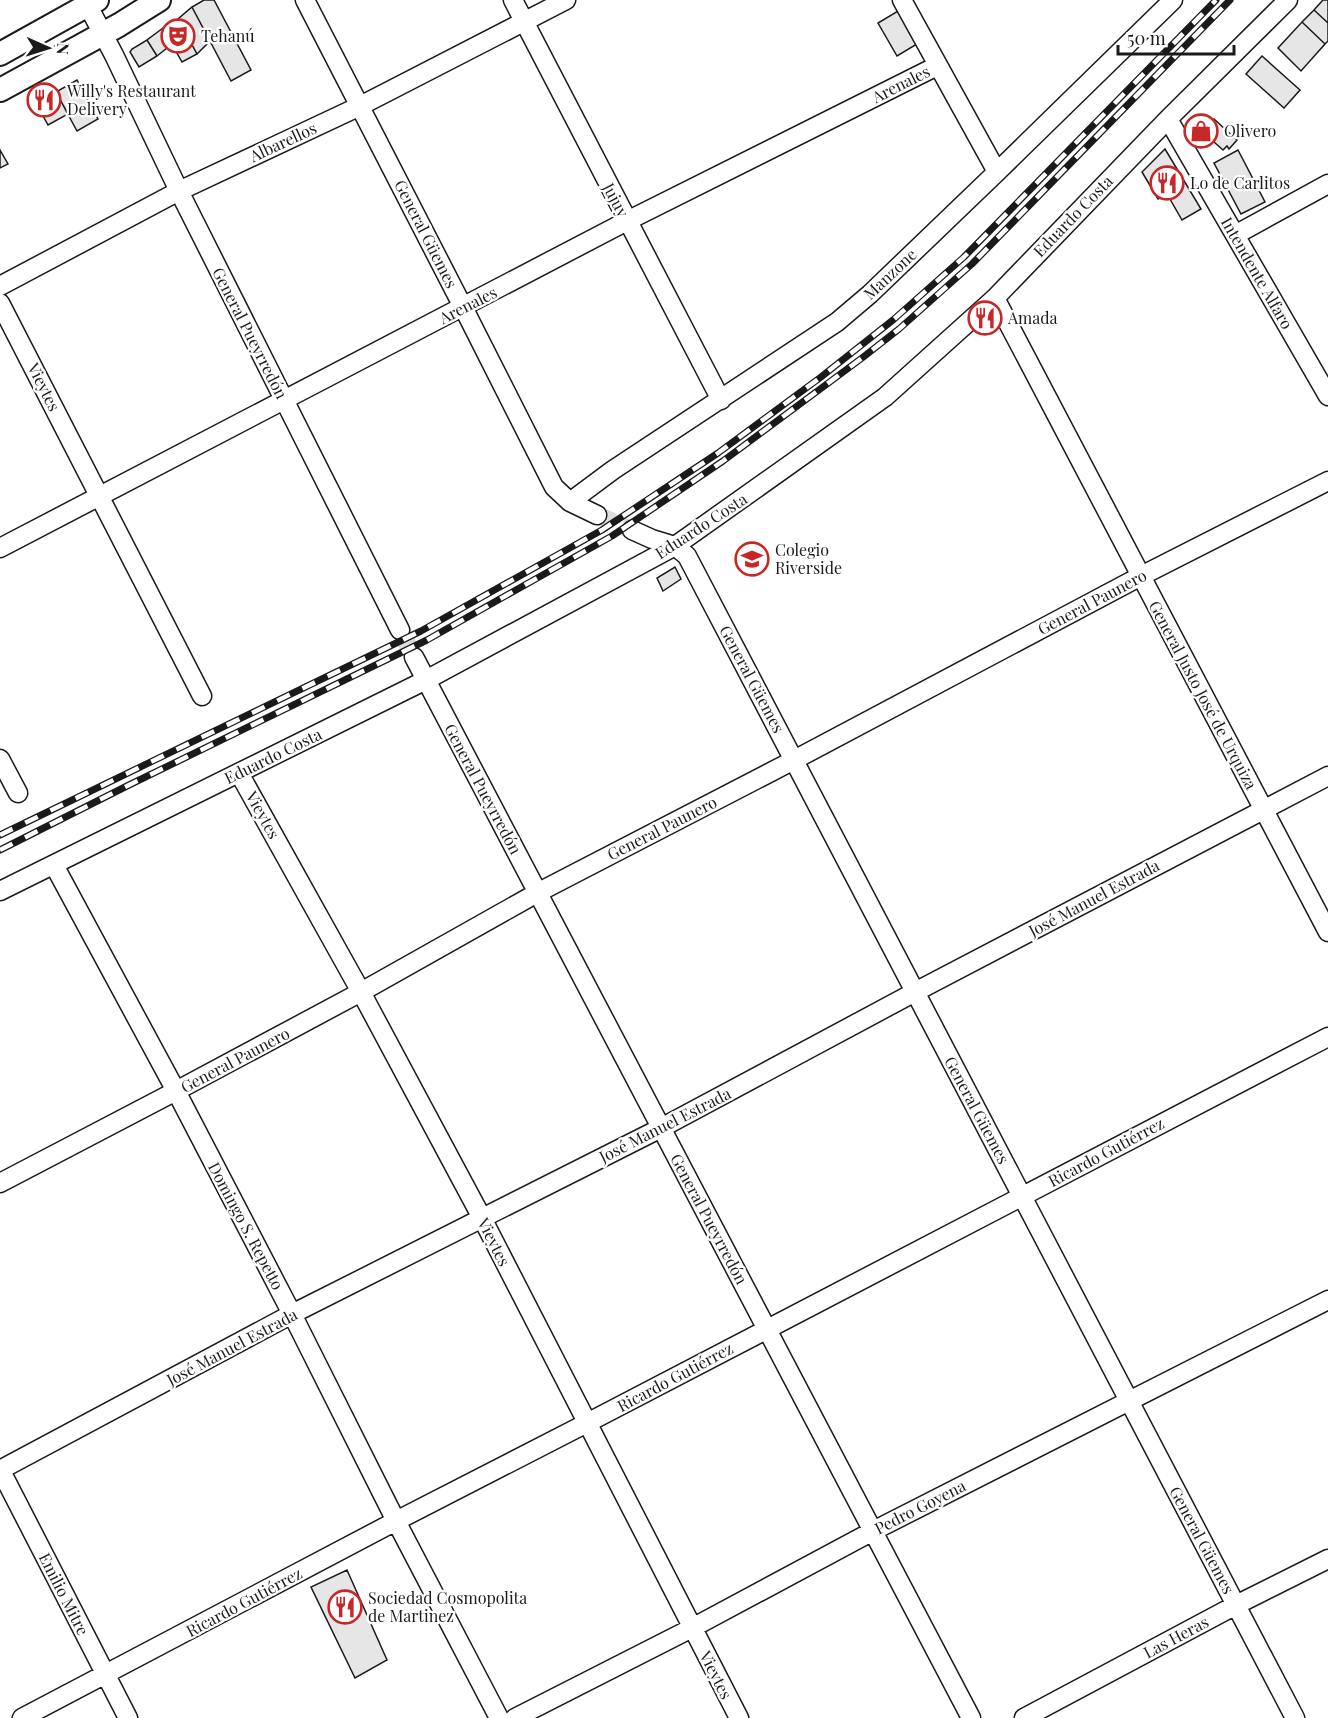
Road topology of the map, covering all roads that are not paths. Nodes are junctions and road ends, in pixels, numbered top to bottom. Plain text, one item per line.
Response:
1 (159, 0) edge
2 (305, 0) edge
3 (513, 0) edge
4 (566, 0) edge
5 (902, 0) edge
6 (1288, 0) edge
7 (90, 2) edge
8 (1166, 3) edge
9 (524, 22) junction
10 (102, 34) junction
11 (0, 54) edge
12 (937, 66) junction
13 (0, 90) edge
14 (360, 106) junction
15 (1168, 119) junction
16 (997, 172) junction
17 (1328, 184) edge
18 (178, 191) junction
19 (627, 221) junction
20 (1235, 235) junction
21 (0, 286) edge
22 (995, 298) junction
23 (0, 303) edge
24 (463, 307) junction
25 (1328, 396) edge
26 (284, 400) junction
27 (721, 400) junction
28 (1328, 481) edge
29 (100, 495) junction
30 (570, 502) junction
31 (597, 514) tunnel mouth
32 (632, 530) tunnel mouth
33 (675, 546) junction
34 (0, 548) edge
35 (1140, 576) junction
36 (400, 630) tunnel mouth
37 (414, 657) tunnel mouth
38 (426, 680) junction
39 (202, 696) dead end
40 (0, 759) edge
41 (794, 760) junction
42 (239, 773) junction
43 (1328, 776) edge
44 (18, 793) dead end
45 (1262, 809) junction
46 (54, 865) junction
47 (0, 891) edge
48 (537, 893) junction
49 (1328, 932) edge
50 (361, 992) junction
51 (915, 992) junction
52 (1328, 1037) edge
53 (176, 1091) junction
54 (661, 1128) junction
55 (0, 1183) edge
56 (1022, 1196) junction
57 (482, 1218) junction
58 (1328, 1300) edge
59 (292, 1314) junction
60 (767, 1329) junction
61 (1129, 1401) junction
62 (587, 1424) junction
63 (0, 1470) edge
64 (396, 1521) junction
65 (873, 1531) junction
66 (1328, 1559) edge
67 (1236, 1605) junction
68 (692, 1628) junction
69 (106, 1675) junction
70 (22, 1718) edge
71 (128, 1718) edge
72 (499, 1718) edge
73 (515, 1718) edge
74 (739, 1718) edge
75 (971, 1718) edge
76 (1024, 1718) edge
77 (1295, 1718) edge

1 - 10 main road
2 - 14 street, General Güemes
3 - 9 street, Jujuy
4 - 9 street, Albarellos
5 - 12 street
6 - 15 street, Eduardo Costa
7 - 10 street, General Pueyrredón
7 - 11 main road
8 - 16 street, Manzone
9 - 14 street, Albarellos
9 - 19 street, Jujuy
10 - 13 main road
10 - 18 street, General Pueyrredón
12 - 16 street
12 - 19 street, Arenales
14 - 18 street, Albarellos
14 - 24 street, General Güemes
15 - 20 street, Intendente Alfaro
15 - 22 street, Eduardo Costa
16 - 27 street, Manzone
17 - 20 street
18 - 21 street, Albarellos
18 - 26 street, General Pueyrredón
19 - 24 street, Arenales
19 - 27 street, Jujuy
20 - 25 street, Intendente Alfaro
22 - 33 street, Eduardo Costa
22 - 35 street, General Justo José de Urquiza
23 - 29 street, Vieytes
24 - 26 street, Arenales
24 - 30 street, General Güemes
26 - 29 street, Arenales
26 - 36 street, General Pueyrredón
27 - 30 street, Manzone
28 - 35 street, General Paunero
29 - 34 street, Arenales
29 - 39 street, Vieytes
30 - 31 street, General Güemes
32 - 33 street
33 - 38 street, Eduardo Costa
33 - 41 street, General Güemes
35 - 41 street, General Paunero
35 - 45 street, General Justo José de Urquiza
37 - 38 street, General Pueyrredón
38 - 42 street, Eduardo Costa
38 - 48 street, General Pueyrredón
40 - 44 street
41 - 48 street, General Paunero
41 - 51 street, General Güemes
42 - 46 street, Eduardo Costa
42 - 50 street, Vieytes
43 - 45 street, José Manuel Estrada
45 - 49 street, General Justo José de Urquiza
45 - 51 street, José Manuel Estrada
46 - 47 street, Eduardo Costa
46 - 53 street, Domingo S. Repetto
48 - 50 street, General Paunero
48 - 54 street, General Pueyrredón
50 - 53 street, General Paunero
50 - 57 street, Vieytes
51 - 54 street, José Manuel Estrada
51 - 56 street, General Güemes
52 - 56 street, Ricardo Gutiérrez
53 - 55 street, General Paunero
53 - 59 street, Domingo S. Repetto
54 - 57 street, José Manuel Estrada
54 - 60 street, General Pueyrredón
56 - 60 street, Ricardo Gutiérrez
56 - 61 street, General Güemes
57 - 59 street, José Manuel Estrada
57 - 62 street, Vieytes
58 - 61 street, Pedro Goyena
59 - 63 street, José Manuel Estrada
59 - 64 street, Domingo S. Repetto
60 - 62 street, Ricardo Gutiérrez
60 - 65 street, General Pueyrredón
61 - 65 street, Pedro Goyena
61 - 67 street, General Güemes
62 - 64 street, Ricardo Gutiérrez
62 - 68 street, Vieytes
63 - 69 street, Emilio Mitre
64 - 69 street, Ricardo Gutiérrez
64 - 72 street, Domingo S. Repetto
65 - 68 street, Pedro Goyena
65 - 75 street, General Pueyrredón
66 - 67 street, Las Heras
67 - 76 street, Las Heras
67 - 77 street, General Güemes
68 - 73 street, Pedro Goyena
68 - 74 street, Vieytes
69 - 70 street, Ricardo Gutiérrez
69 - 71 street, Emilio Mitre

